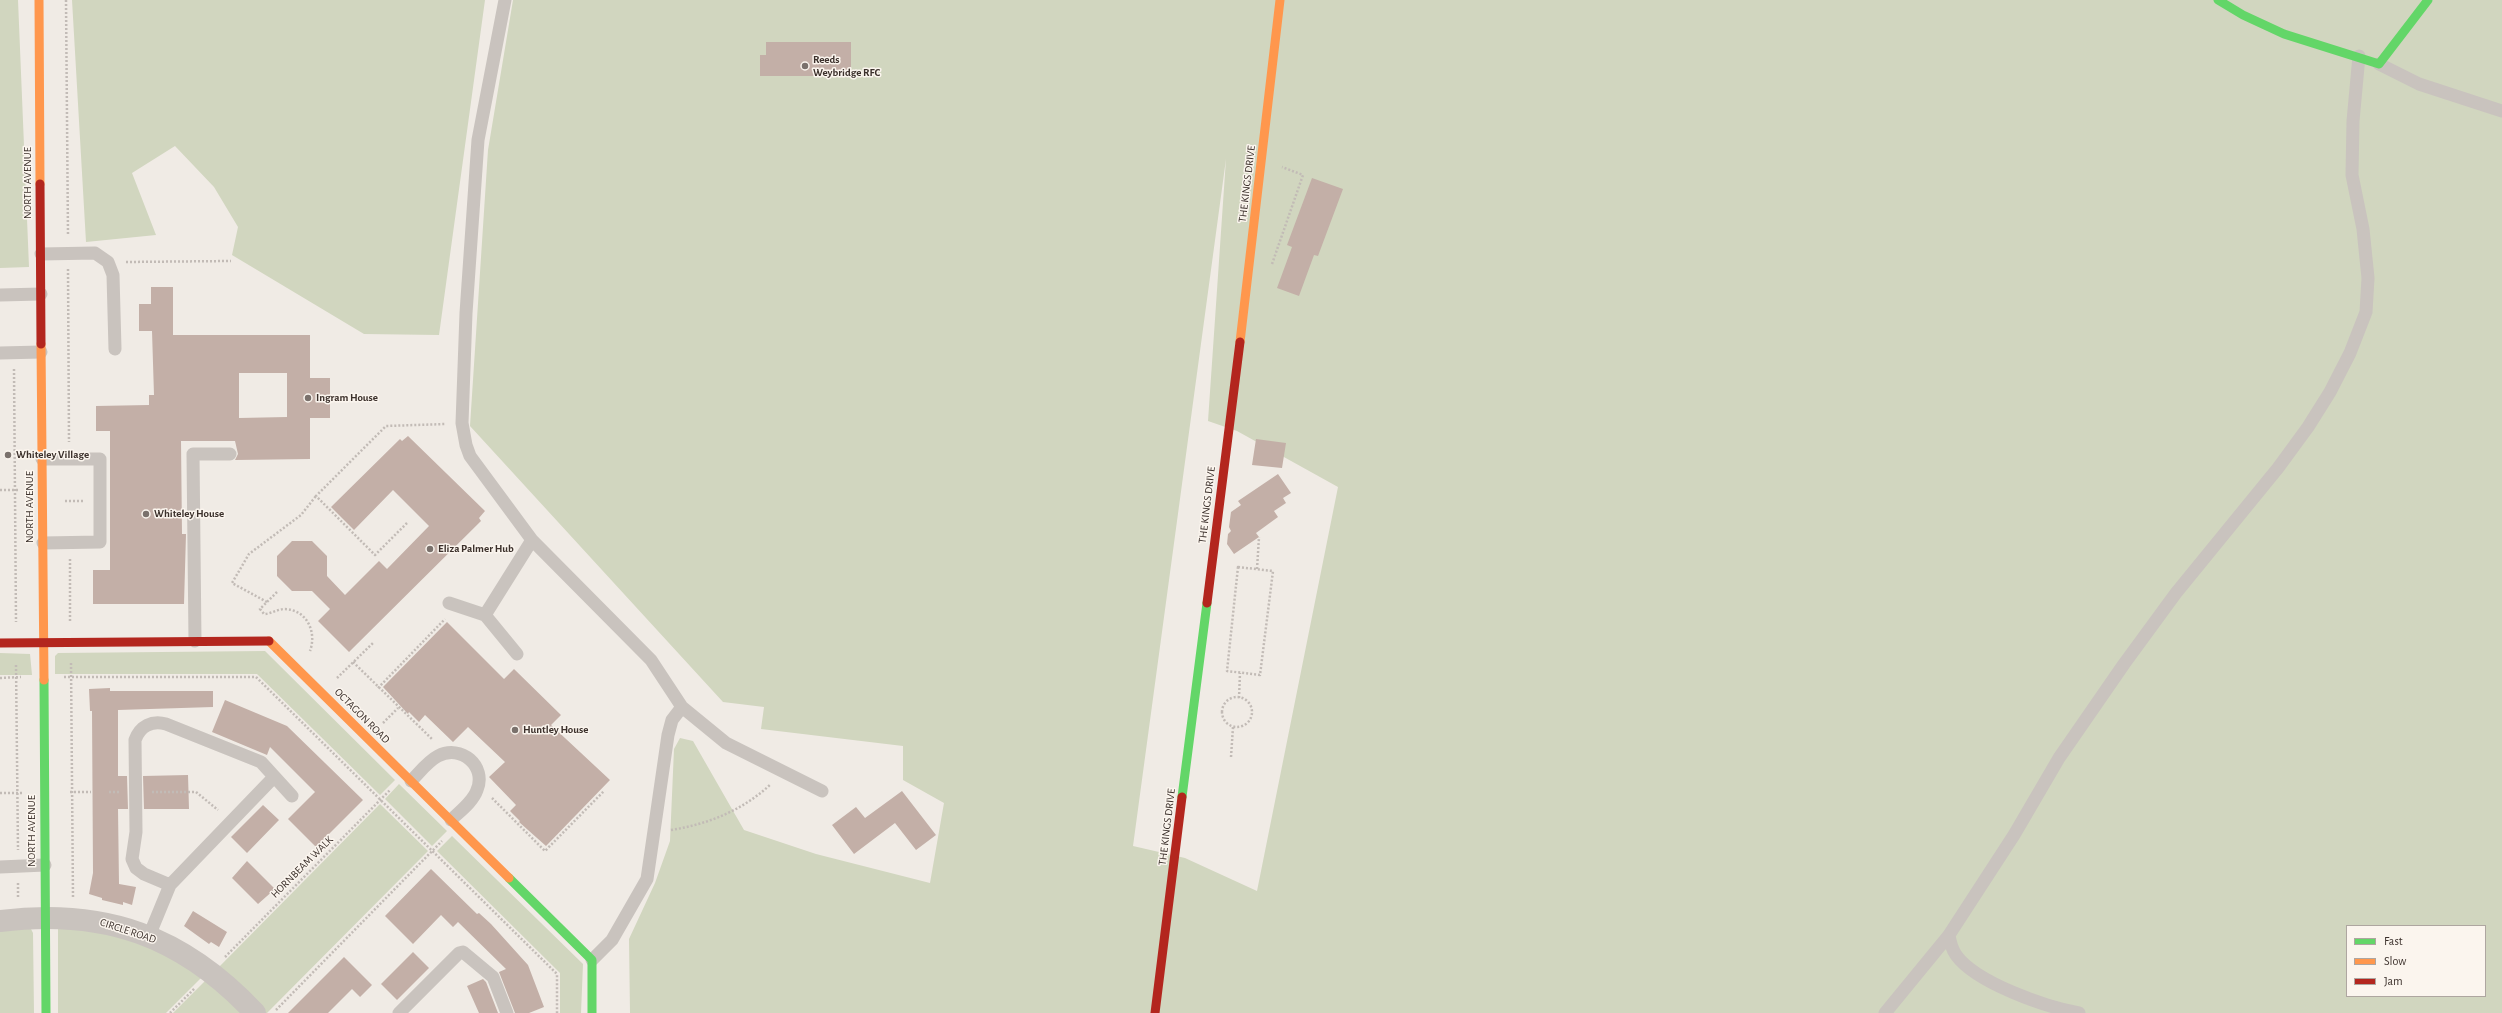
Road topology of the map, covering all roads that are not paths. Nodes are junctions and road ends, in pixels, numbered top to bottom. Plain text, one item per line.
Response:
1 (39, 0) edge
2 (505, 0) edge
3 (1280, 0) edge
4 (2218, 0) edge
5 (2428, 0) edge
6 (2359, 56) junction
7 (2379, 64) junction
8 (2502, 111) edge
9 (41, 254) junction
10 (0, 294) edge
11 (41, 294) junction
12 (115, 349) dead end
13 (41, 352) junction
14 (0, 353) edge
15 (230, 454) dead end
16 (42, 459) junction
17 (532, 540) junction
18 (42, 543) junction
19 (448, 603) road end
20 (485, 615) junction
21 (195, 641) junction
22 (0, 643) edge
23 (43, 643) junction
24 (517, 654) dead end
25 (682, 707) junction
26 (274, 777) junction
27 (408, 778) junction
28 (822, 791) dead end
29 (292, 796) dead end
30 (454, 823) junction
31 (45, 865) junction
32 (0, 867) edge
33 (170, 885) junction
34 (45, 917) junction
35 (0, 921) edge
36 (1949, 935) junction
37 (149, 936) junction
38 (592, 960) junction
39 (46, 1013) edge
40 (255, 1013) edge
41 (399, 1013) edge
42 (507, 1013) edge
43 (592, 1013) edge
44 (1155, 1013) edge
45 (1885, 1013) edge
46 (2079, 1013) edge

1 - 9 street, NORTH AVENUE
2 - 17 lane
3 - 44 street, THE KINGS DRIVE
4 - 6 street
5 - 7 street
6 - 7 street
6 - 36 lane
7 - 8 lane
9 - 11 street, NORTH AVENUE
9 - 12 lane
10 - 11 lane
11 - 13 street, NORTH AVENUE
13 - 14 lane
13 - 16 street, NORTH AVENUE
15 - 21 lane
16 - 18 street, NORTH AVENUE
16 - 18 lane
17 - 20 lane
17 - 25 lane
18 - 23 street, NORTH AVENUE
19 - 20 lane
20 - 24 lane
21 - 23 street, OCTAGON ROAD
21 - 27 street, OCTAGON ROAD
22 - 23 street, OCTAGON ROAD
23 - 31 street, NORTH AVENUE
25 - 28 lane
25 - 38 lane
26 - 29 lane
26 - 33 lane
26 - 33 lane
27 - 30 street, OCTAGON ROAD
27 - 30 lane
30 - 38 street, OCTAGON ROAD
31 - 32 lane
31 - 34 street, NORTH AVENUE
33 - 37 lane
34 - 35 street, CIRCLE ROAD
34 - 37 street, CIRCLE ROAD
34 - 39 street, NORTH AVENUE
36 - 45 lane
36 - 46 lane
37 - 40 street, CIRCLE ROAD
38 - 43 street
41 - 42 lane

